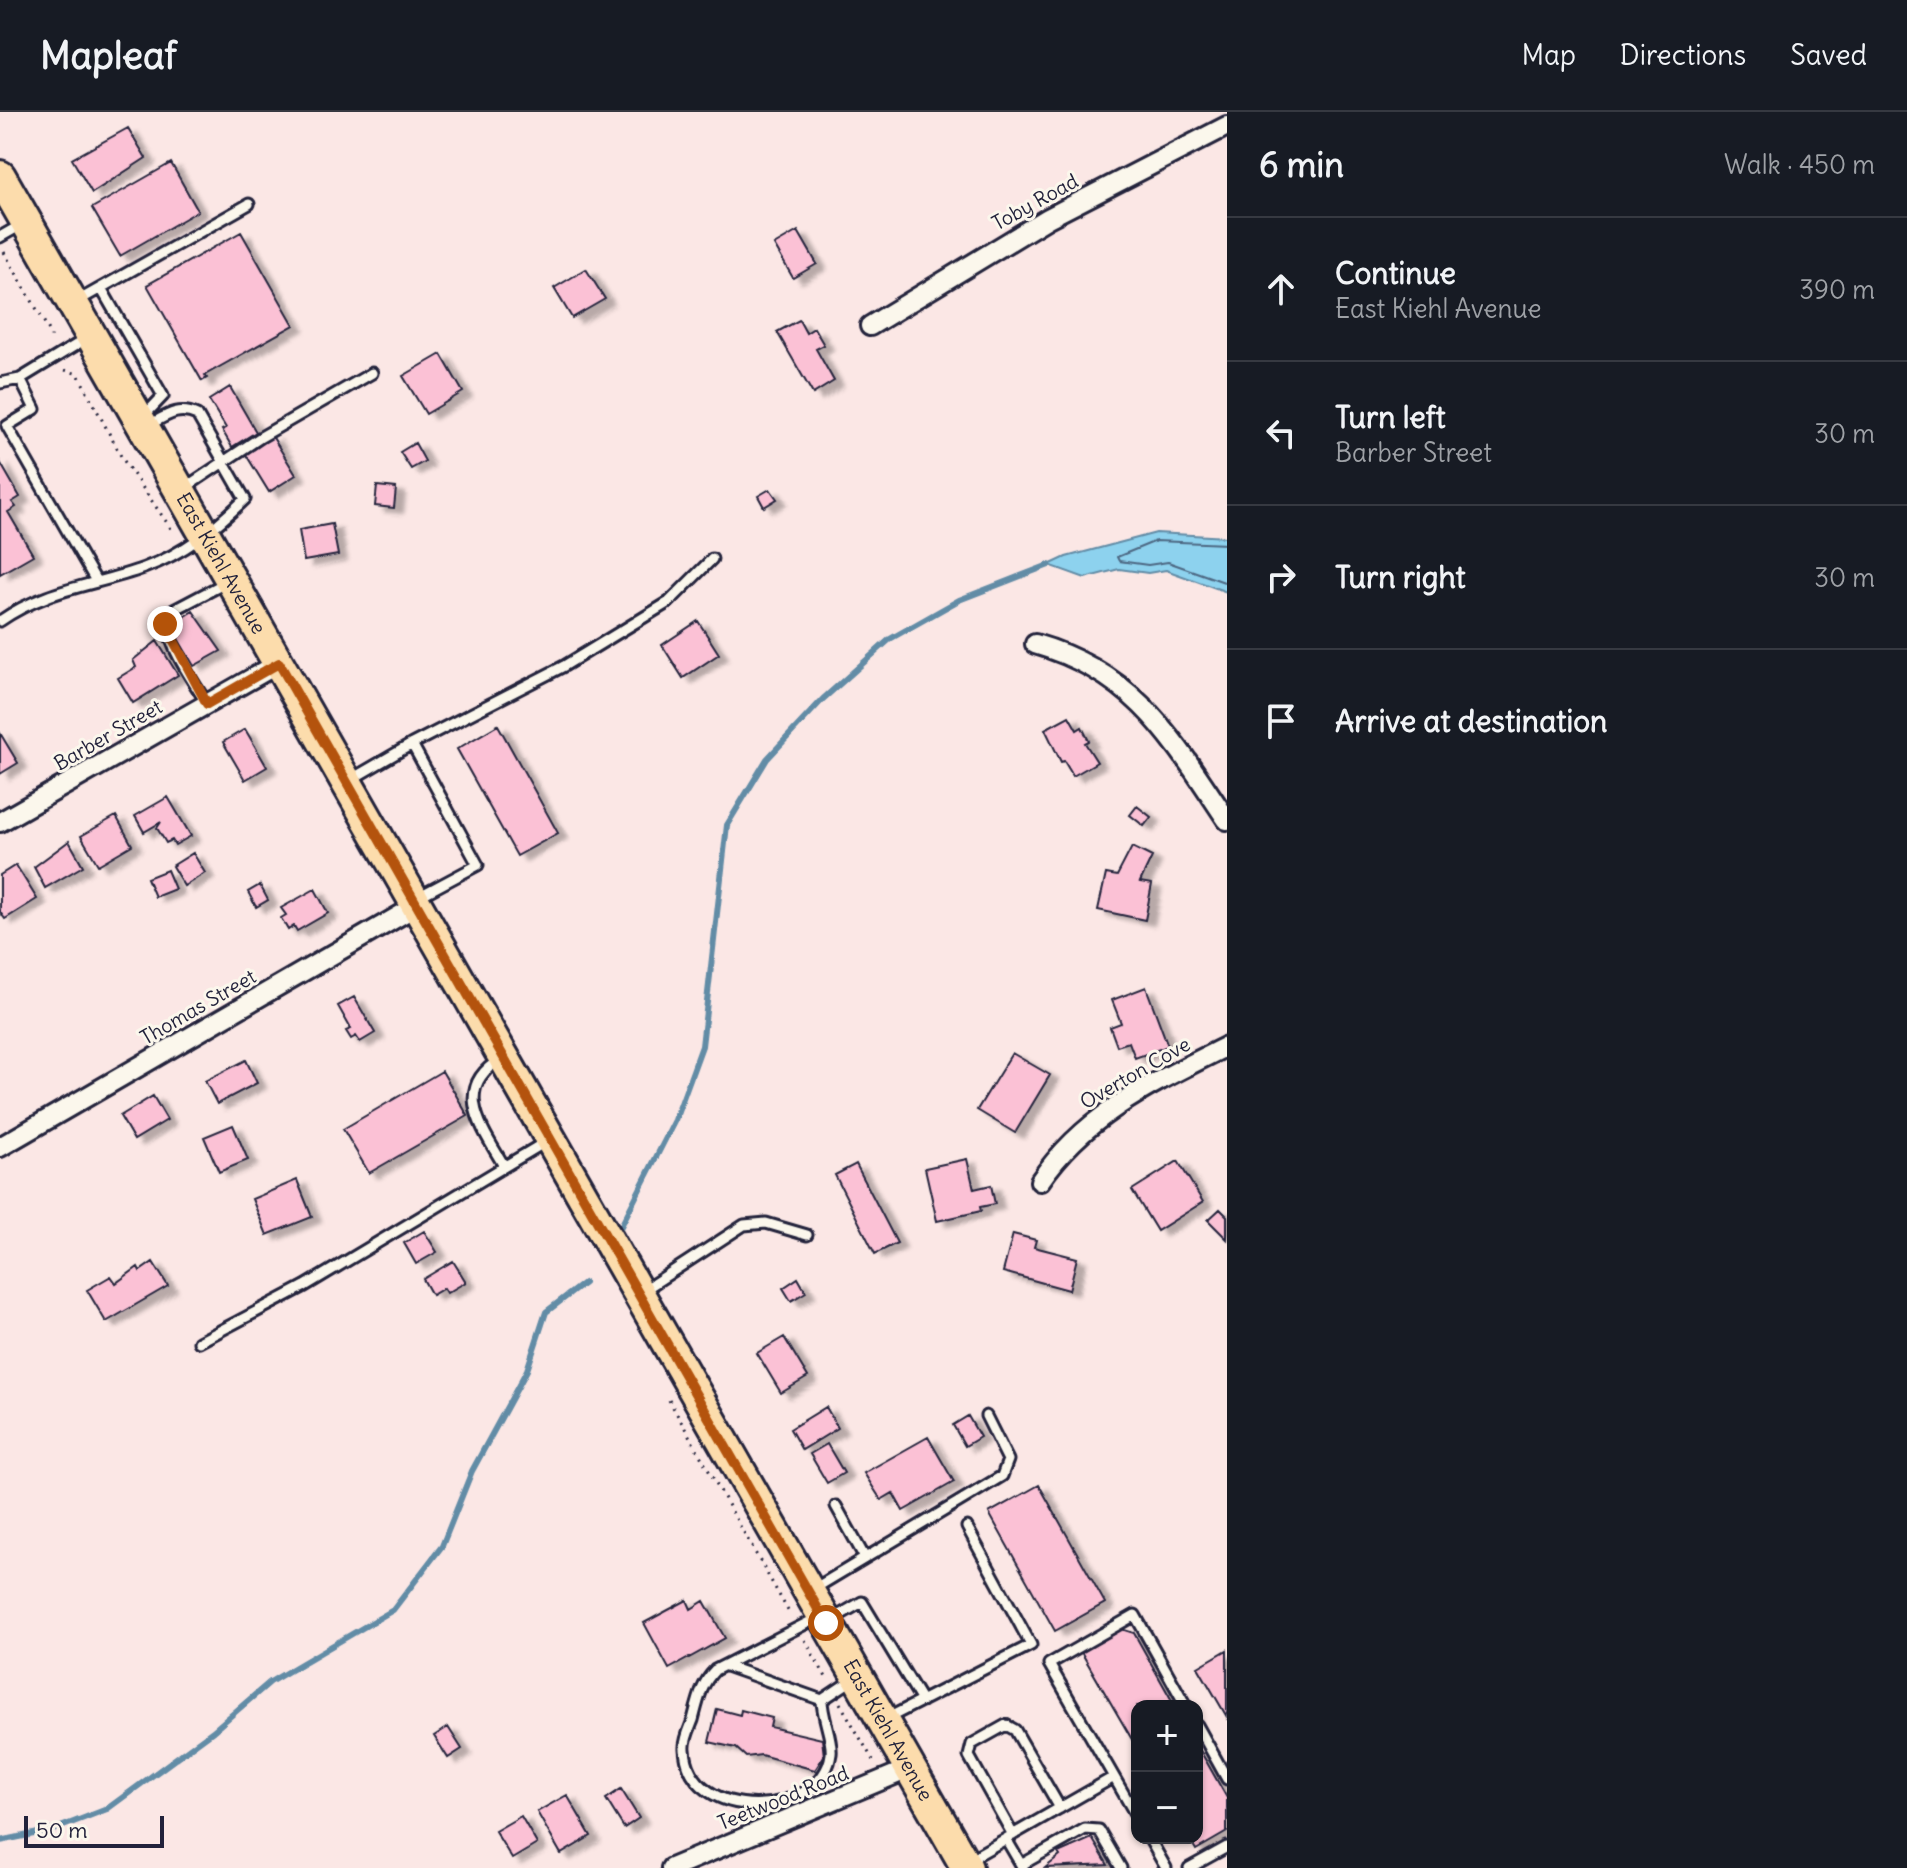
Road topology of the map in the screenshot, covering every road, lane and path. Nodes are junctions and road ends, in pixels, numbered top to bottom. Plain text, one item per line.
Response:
1 (1227, 126) edge
2 (1, 181) edge
3 (249, 204) dead end
4 (26, 222) junction
5 (0, 237) edge
6 (0, 245) edge
7 (101, 288) junction
8 (73, 304) junction
9 (870, 326) dead end
10 (92, 336) junction
11 (47, 364) junction
12 (372, 373) dead end
13 (20, 379) junction
14 (0, 383) edge
15 (142, 424) junction
16 (225, 461) junction
17 (181, 491) junction
18 (195, 543) junction
19 (712, 559) dead end
20 (232, 580) junction
21 (96, 581) junction
22 (0, 621) edge
23 (1035, 644) dead end
24 (279, 663) junction
25 (207, 704) junction
26 (412, 744) junction
27 (347, 782) junction
28 (1227, 820) edge
29 (0, 822) edge
30 (416, 902) junction
31 (1227, 1046) edge
32 (504, 1057) junction
33 (550, 1139) junction
34 (0, 1147) edge
35 (504, 1166) junction
36 (1040, 1181) dead end
37 (807, 1235) dead end
38 (638, 1294) junction
39 (199, 1342) dead end
40 (986, 1416) dead end
41 (836, 1506) dead end
42 (967, 1527) dead end
43 (865, 1558) junction
44 (819, 1610) junction
45 (726, 1666) junction
46 (857, 1677) junction
47 (822, 1700) junction
48 (1183, 1700) edge
49 (922, 1701) junction
50 (883, 1721) junction
51 (1203, 1736) edge
52 (911, 1768) junction
53 (1114, 1777) junction
54 (1227, 1779) edge
55 (1131, 1807) edge
56 (1060, 1808) junction
57 (782, 1811) junction
58 (1010, 1837) junction
59 (1152, 1844) edge
60 (1227, 1847) edge
61 (966, 1865) edge
62 (1022, 1866) edge
63 (671, 1868) edge
64 (1121, 1868) edge
65 (1166, 1868) edge
66 (1189, 1868) edge

1 - 9 street, Toby Road
2 - 4 main road, East Kiehl Avenue
3 - 7 lane
4 - 5 lane
4 - 8 main road, East Kiehl Avenue
6 - 11 path
7 - 8 lane
7 - 15 lane
8 - 10 main road, East Kiehl Avenue
10 - 11 lane
10 - 15 main road, East Kiehl Avenue
11 - 13 lane
11 - 18 path
12 - 16 lane
13 - 14 lane
13 - 21 lane
15 - 16 lane
15 - 17 main road, East Kiehl Avenue
16 - 17 lane
16 - 18 lane
17 - 18 main road, East Kiehl Avenue
18 - 20 main road, East Kiehl Avenue
18 - 21 lane
19 - 26 lane
20 - 24 main road, East Kiehl Avenue
20 - 25 lane
21 - 22 lane
23 - 28 street
24 - 25 street, Barber Street
24 - 27 main road, East Kiehl Avenue
25 - 29 street, Barber Street
26 - 27 lane
26 - 30 lane
27 - 30 main road, East Kiehl Avenue
30 - 32 main road, East Kiehl Avenue
30 - 34 street, Thomas Street
31 - 36 street, Overton Cove
32 - 33 main road, East Kiehl Avenue
32 - 35 lane
33 - 35 lane
33 - 38 main road, East Kiehl Avenue
35 - 39 lane
37 - 38 lane
38 - 44 main road, East Kiehl Avenue
40 - 43 lane
41 - 43 lane
42 - 49 lane
43 - 44 lane
44 - 45 lane
44 - 46 main road, East Kiehl Avenue
44 - 49 lane
45 - 47 lane
45 - 57 lane
46 - 47 lane
46 - 50 main road, East Kiehl Avenue
47 - 57 lane
48 - 53 lane
49 - 50 lane
50 - 52 main road, East Kiehl Avenue
51 - 54 lane
52 - 57 street, Teetwood Road
52 - 61 main road, East Kiehl Avenue
53 - 55 lane
53 - 56 lane
56 - 58 lane
56 - 58 lane
57 - 63 street, Teetwood Road
58 - 61 lane
58 - 62 lane
59 - 65 lane
60 - 66 lane
62 - 64 lane

